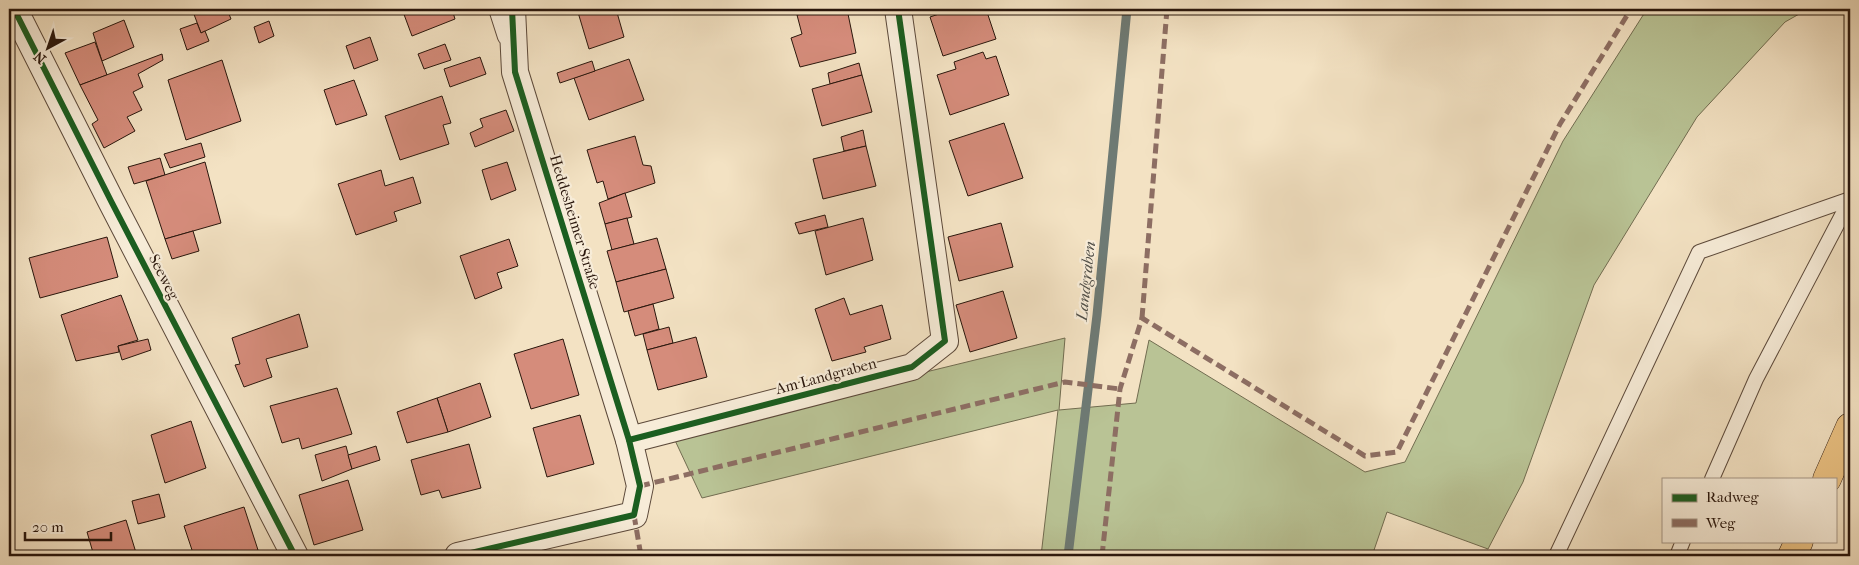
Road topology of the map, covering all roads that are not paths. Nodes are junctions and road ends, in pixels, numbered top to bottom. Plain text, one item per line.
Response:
1 (14, 9) edge
2 (496, 9) edge
3 (512, 9) edge
4 (898, 9) edge
5 (516, 72) junction
6 (1850, 200) edge
7 (1850, 427) edge
8 (629, 440) junction
9 (1712, 478) edge
10 (1827, 478) edge
11 (1683, 542) edge
12 (1799, 542) edge
13 (295, 556) edge
14 (458, 556) edge
15 (1556, 556) edge
16 (1676, 556) edge
17 (1792, 556) edge

1 - 13 street, Seeweg
2 - 5 lane
3 - 5 street, Heddesheimer Straße
4 - 8 street, Am Landgraben
5 - 8 street, Heddesheimer Straße
6 - 9 lane
6 - 15 lane
7 - 10 highway
8 - 14 street
11 - 16 lane
12 - 17 highway

